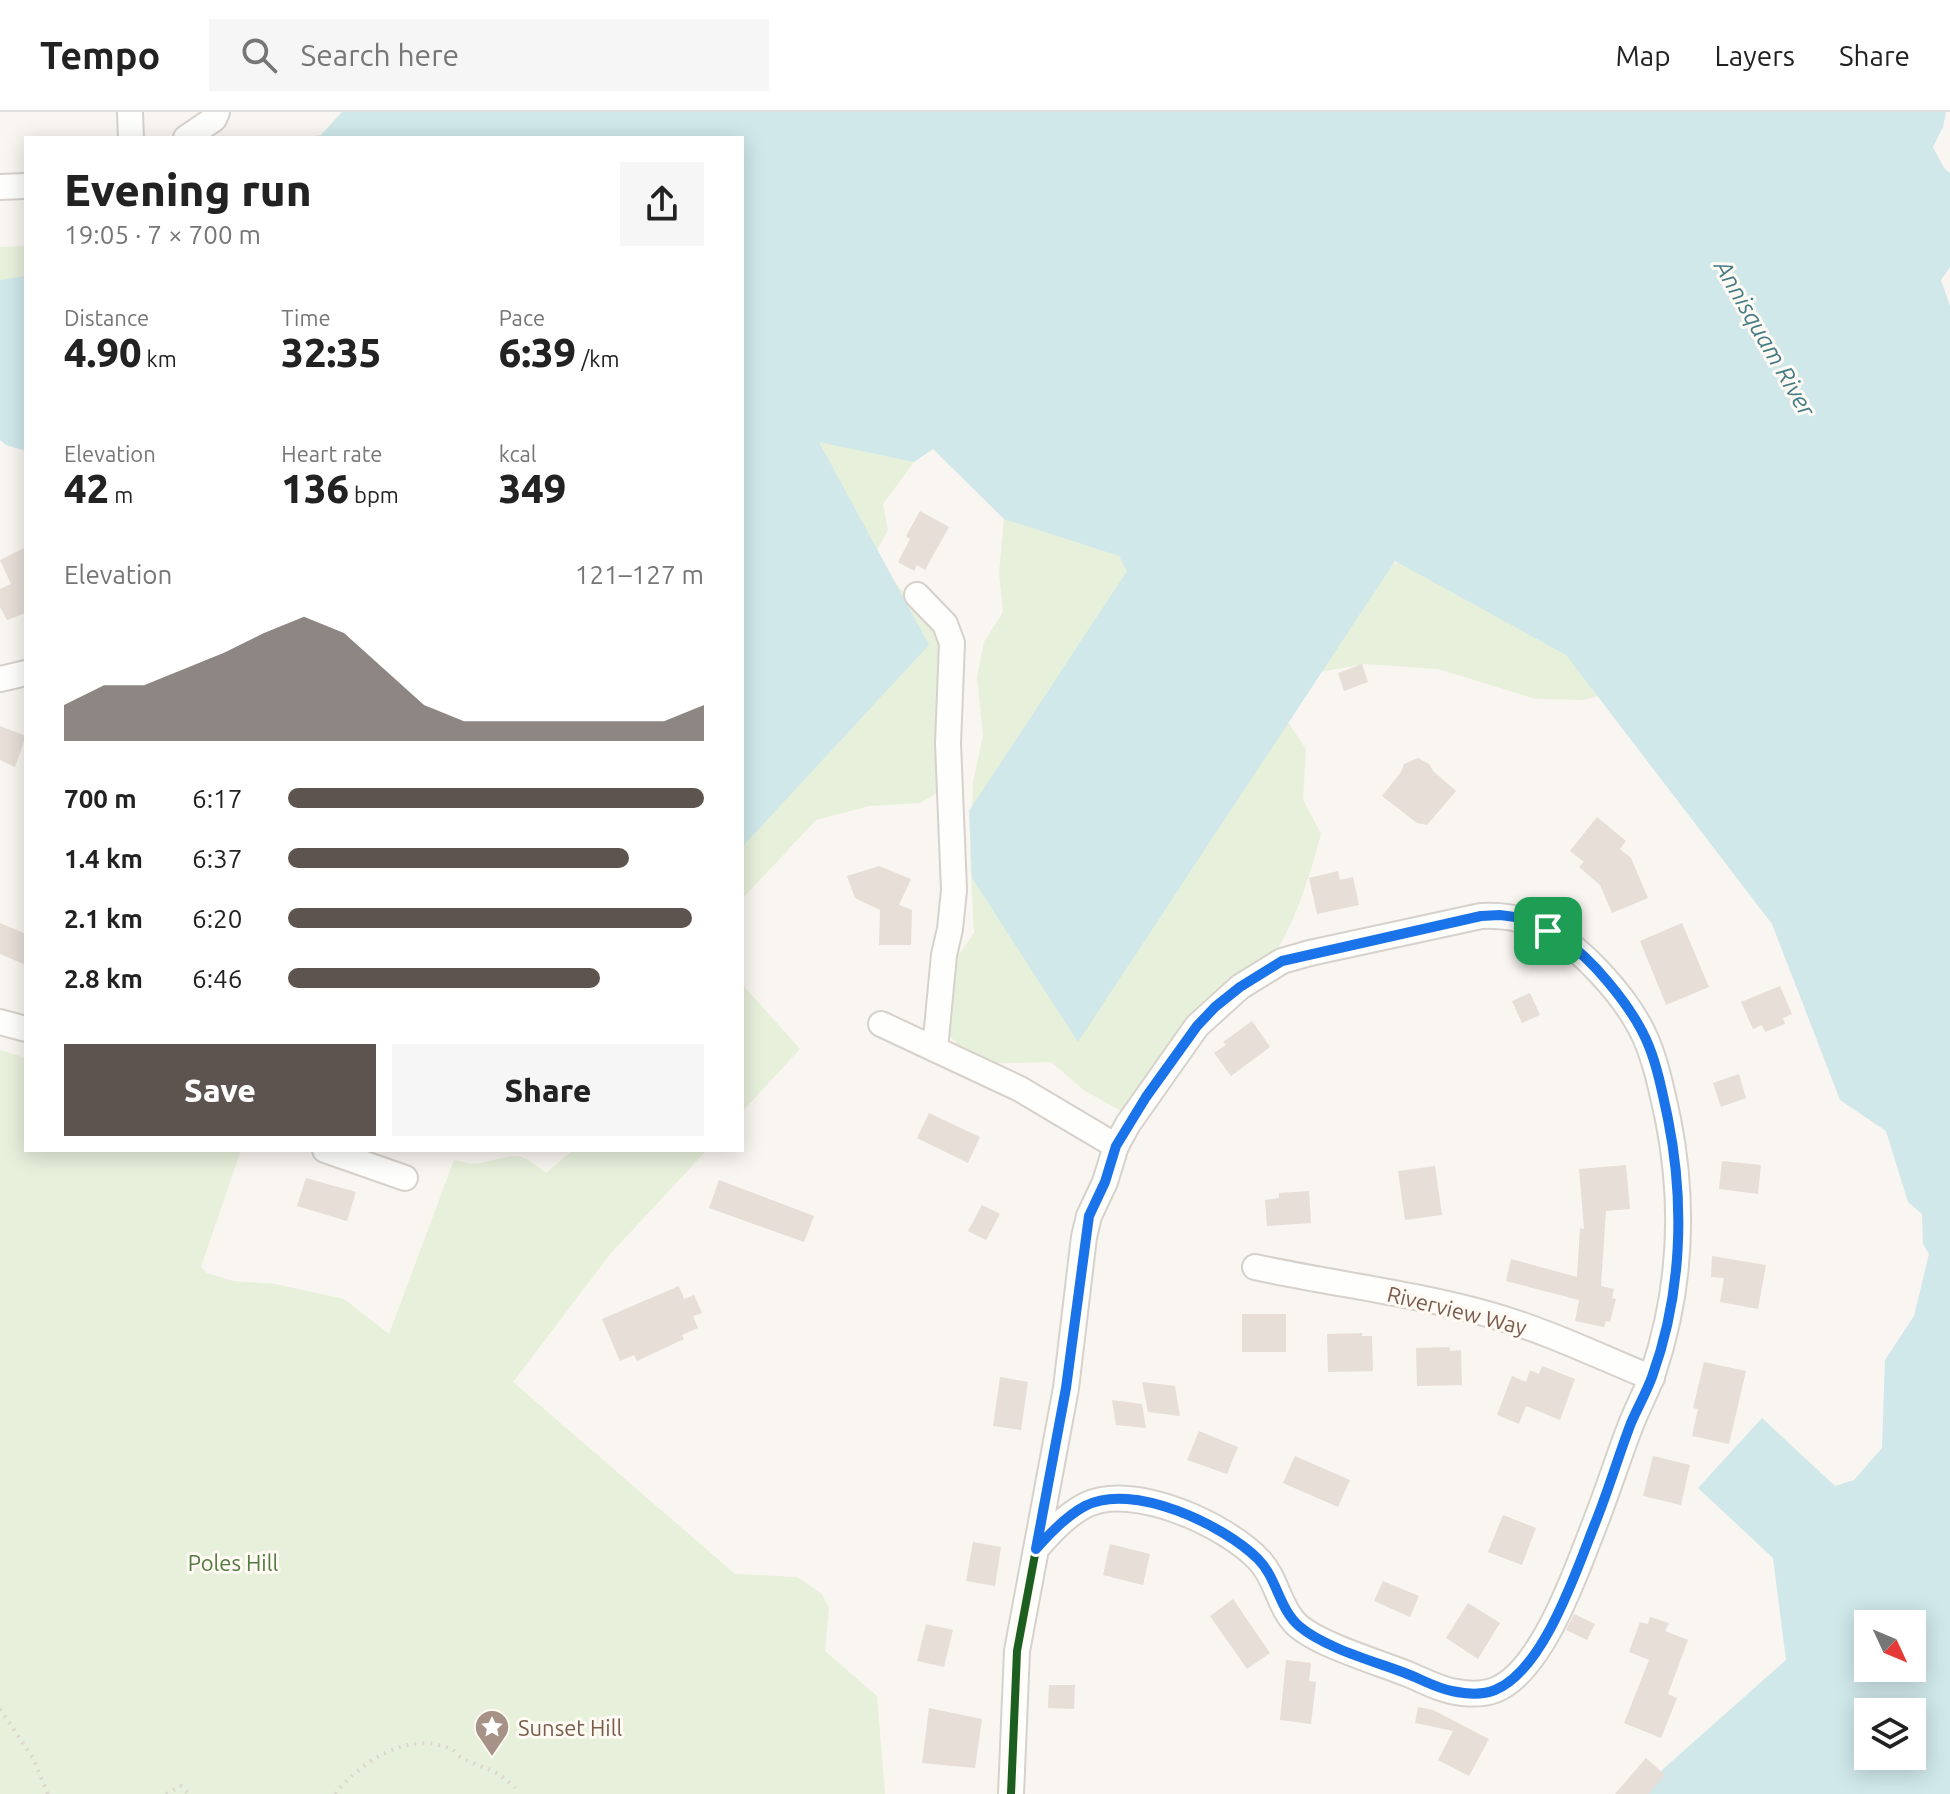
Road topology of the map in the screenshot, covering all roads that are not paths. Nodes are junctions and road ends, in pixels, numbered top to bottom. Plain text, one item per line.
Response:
1 (130, 112) edge
2 (217, 112) edge
3 (131, 136) edge
4 (189, 136) edge
5 (24, 186) edge
6 (0, 187) edge
7 (917, 595) dead end
8 (24, 673) edge
9 (0, 679) edge
10 (0, 1022) edge
11 (881, 1024) dead end
12 (24, 1028) edge
13 (935, 1049) junction
14 (1116, 1146) junction
15 (331, 1152) edge
16 (405, 1178) dead end
17 (1255, 1267) dead end
18 (1652, 1378) junction
19 (1036, 1549) junction
20 (1011, 1794) edge

1 - 3 street
2 - 4 street
5 - 6 street
7 - 13 street
8 - 9 street
10 - 12 street
11 - 13 street
13 - 14 street
14 - 18 street
14 - 19 street
15 - 16 street
17 - 18 street, Riverview Way
18 - 19 street
19 - 20 street

